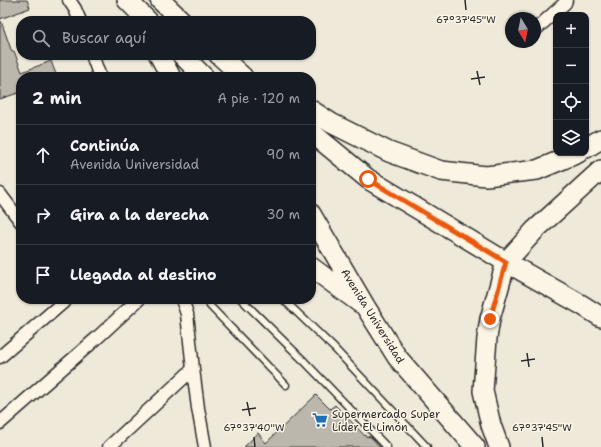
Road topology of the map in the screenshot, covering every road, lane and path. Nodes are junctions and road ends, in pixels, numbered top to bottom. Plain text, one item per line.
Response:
1 (69, 0) edge
2 (160, 0) edge
3 (566, 0) edge
4 (129, 2) edge
5 (78, 16) edge
6 (137, 16) edge
7 (143, 16) edge
8 (177, 16) edge
9 (541, 25) edge
10 (94, 60) edge
11 (162, 60) edge
12 (187, 60) edge
13 (224, 60) edge
14 (98, 72) edge
15 (168, 72) edge
16 (199, 72) edge
17 (238, 72) edge
18 (316, 113) edge
19 (316, 136) edge
20 (601, 139) edge
21 (589, 146) edge
22 (571, 156) edge
23 (601, 170) edge
24 (0, 194) edge
25 (16, 215) edge
26 (316, 223) edge
27 (506, 262) junction
28 (316, 271) edge
29 (61, 304) edge
30 (134, 304) edge
31 (184, 304) edge
32 (209, 304) edge
33 (246, 304) edge
34 (288, 304) edge
35 (365, 306) junction
36 (601, 317) edge
37 (0, 357) edge
38 (192, 369) junction
39 (286, 385) dead end
40 (0, 424) edge
41 (109, 447) edge
42 (205, 447) edge
43 (386, 447) edge
44 (427, 447) edge
45 (475, 447) edge
46 (499, 447) edge

1 - 5 street
2 - 8 main road
3 - 9 street
4 - 6 main road
4 - 7 main road
10 - 14 street
11 - 15 main road
12 - 16 main road
13 - 17 main road
18 - 22 main road
19 - 27 main road
20 - 21 main road
23 - 27 main road
24 - 25 street
26 - 35 main road, Avenida Universidad
27 - 36 main road
27 - 46 main road
28 - 35 main road
29 - 37 street
30 - 40 street
31 - 38 street
32 - 39 lane
33 - 43 lane
34 - 44 lane
35 - 45 main road, Avenida Universidad
38 - 41 street
38 - 42 street

